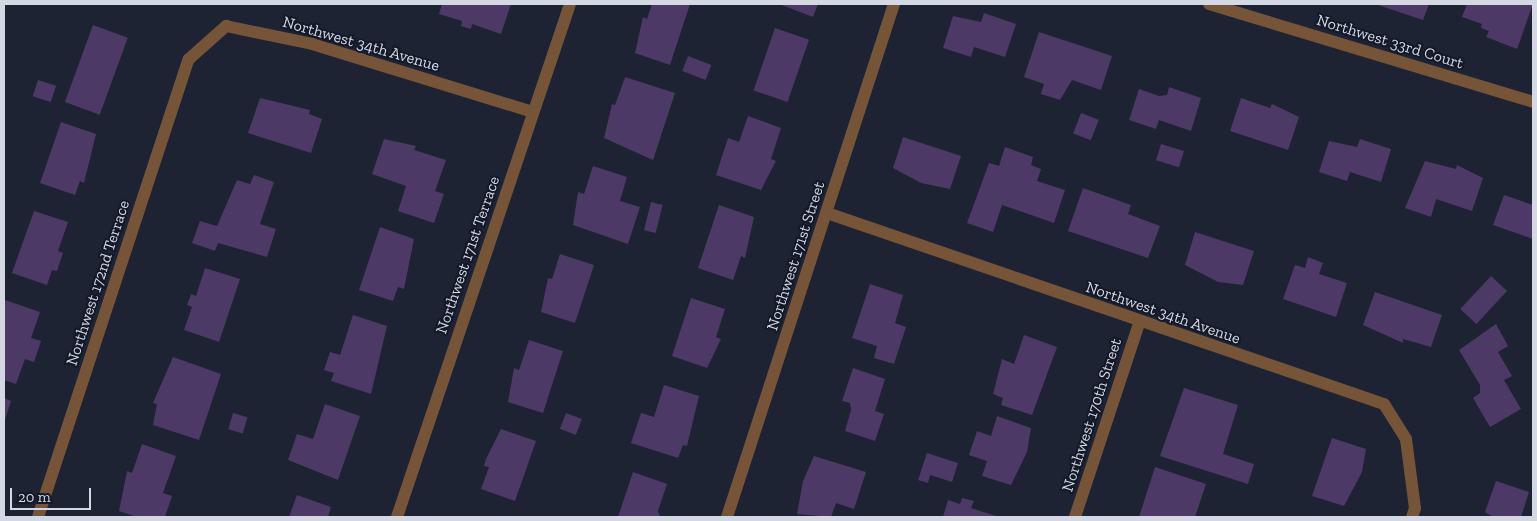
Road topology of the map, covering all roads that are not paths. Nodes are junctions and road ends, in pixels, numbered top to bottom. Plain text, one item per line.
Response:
1 (570, 4) edge
2 (894, 4) edge
3 (1209, 4) edge
4 (189, 58) joint
5 (1533, 102) edge
6 (533, 112) junction
7 (827, 213) junction
8 (1139, 323) junction
9 (1413, 513) edge
10 (38, 517) edge
11 (397, 517) edge
12 (727, 517) edge
13 (1075, 517) edge

1 - 6 street, Northwest 171st Terrace
2 - 7 street, Northwest 171st Street
3 - 5 street, Northwest 33rd Court
4 - 6 street, Northwest 34th Avenue
4 - 10 street, Northwest 172nd Terrace
6 - 11 street, Northwest 171st Terrace
7 - 8 street, Northwest 34th Avenue
7 - 12 street, Northwest 171st Street
8 - 9 street, Northwest 34th Avenue
8 - 13 street, Northwest 170th Street

